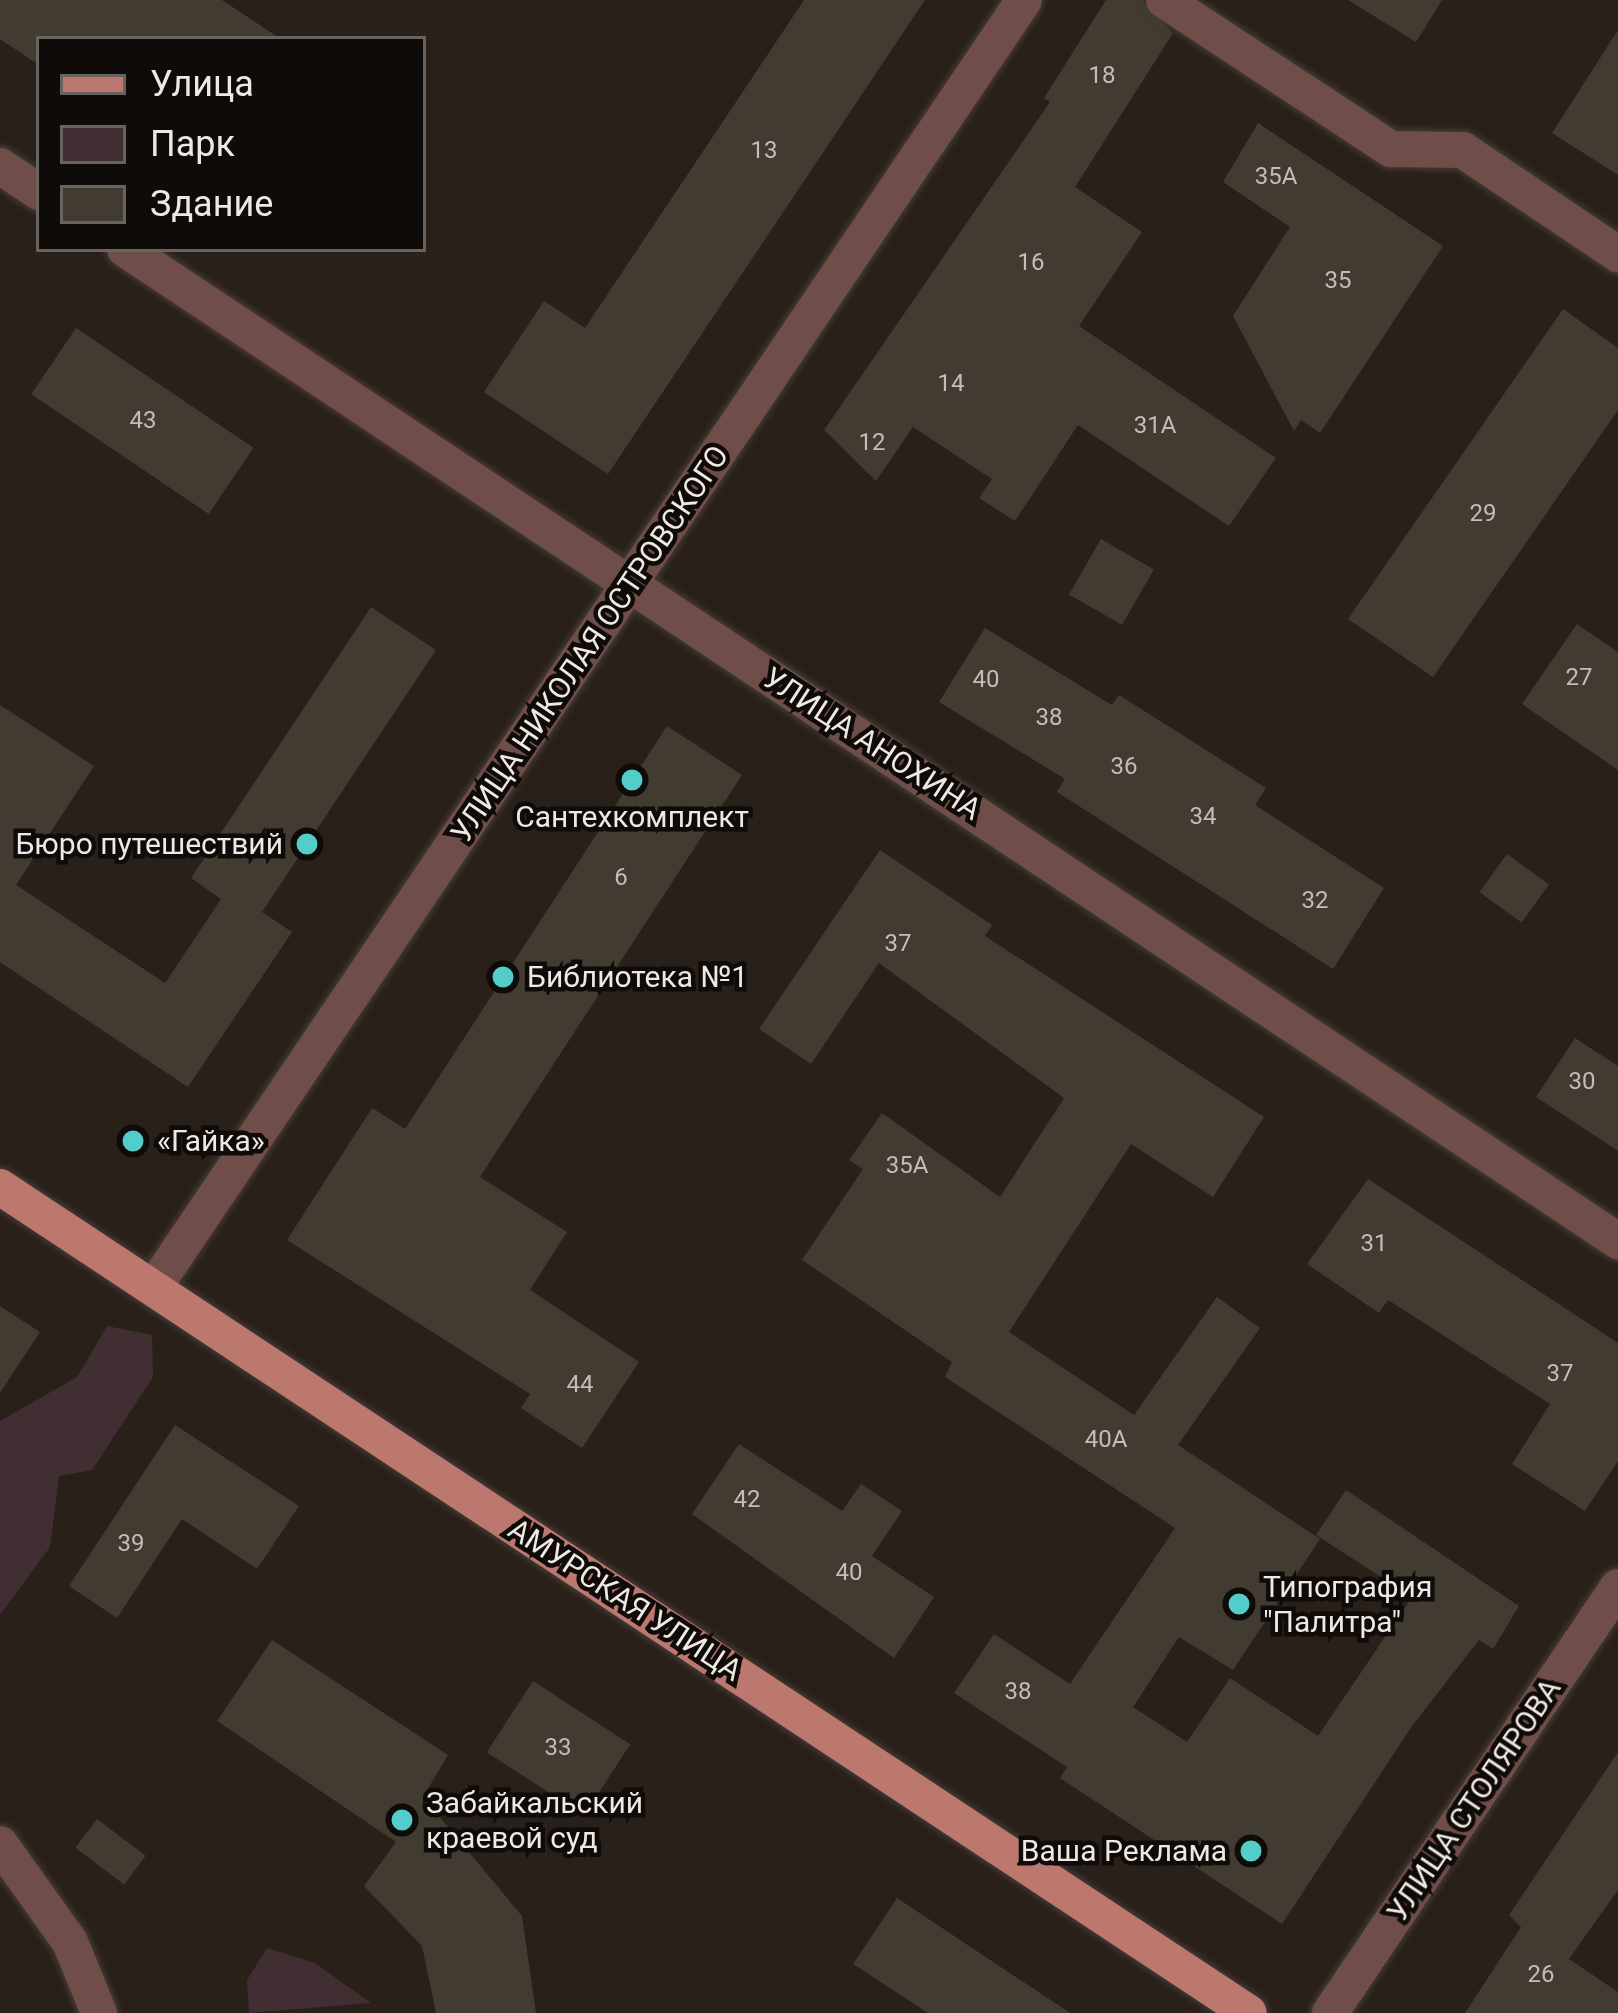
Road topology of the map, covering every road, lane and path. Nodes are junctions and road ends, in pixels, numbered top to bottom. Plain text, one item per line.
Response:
1 (1024, 0) edge
2 (1163, 0) edge
3 (0, 166) edge
4 (36, 190) edge
5 (130, 252) edge
6 (1618, 254) edge
7 (630, 584) junction
8 (0, 1187) edge
9 (1618, 1240) edge
10 (154, 1287) junction
11 (1618, 1587) edge
12 (0, 1844) edge
13 (99, 2013) edge
14 (1249, 2013) edge
15 (1330, 2013) edge

1 - 7 street, УЛИЦА НИКОЛАЯ ОСТРОВСКОГО
2 - 6 street
3 - 4 street
5 - 7 street, УЛИЦА АНОХИНА
7 - 9 street, УЛИЦА АНОХИНА
7 - 10 street, УЛИЦА НИКОЛАЯ ОСТРОВСКОГО
8 - 10 main road, АМУРСКАЯ УЛИЦА
10 - 14 main road, АМУРСКАЯ УЛИЦА
11 - 15 street, УЛИЦА СТОЛЯРОВА
12 - 13 street

